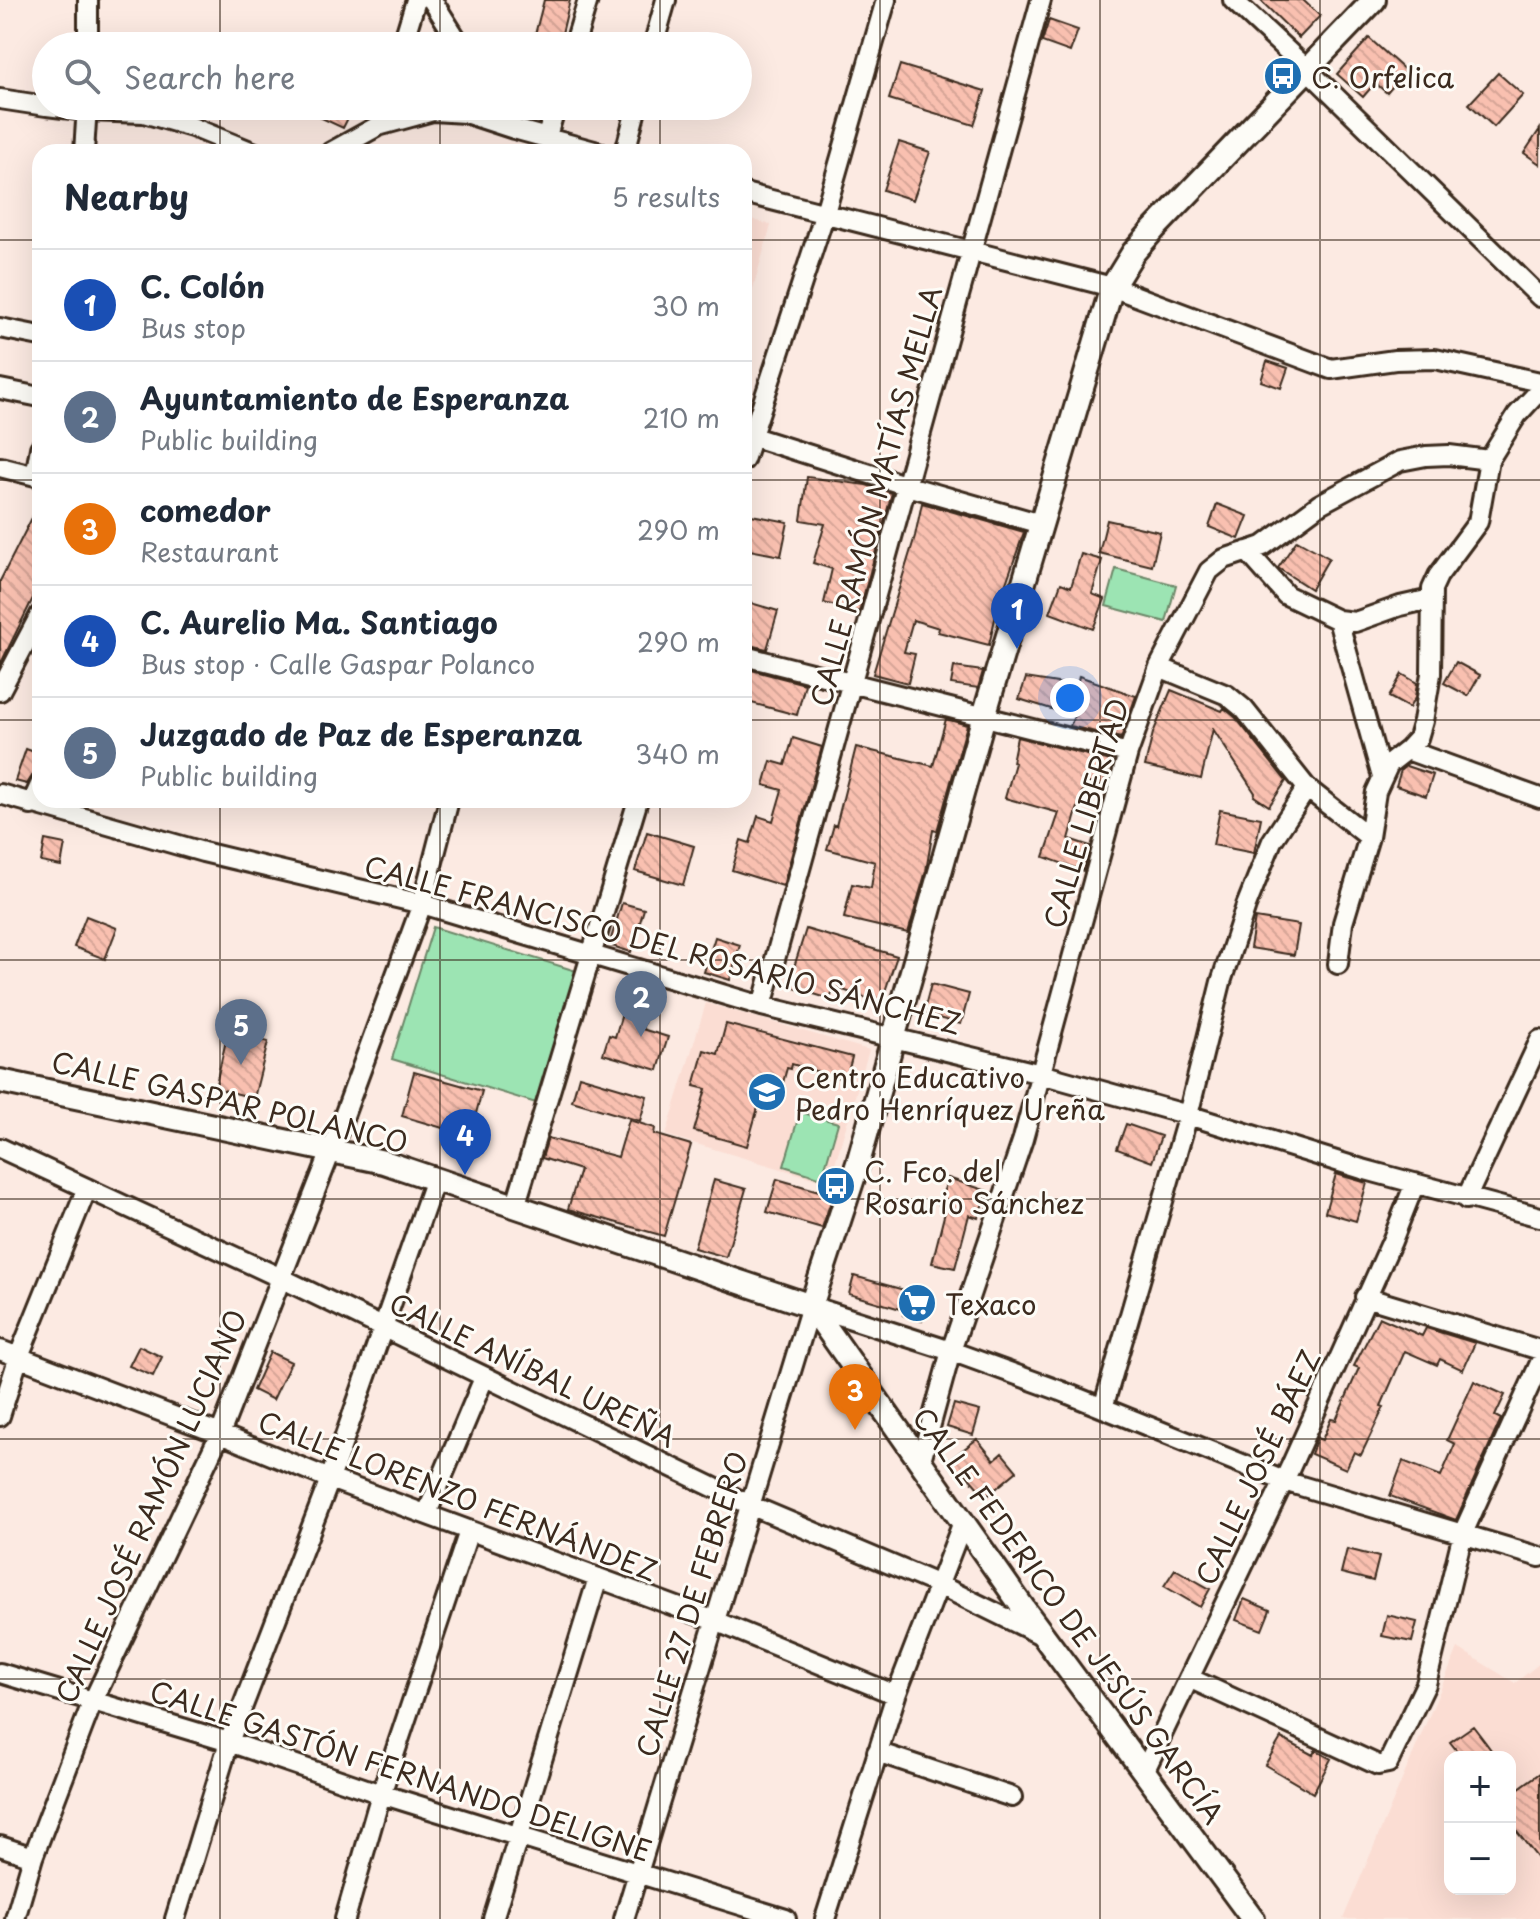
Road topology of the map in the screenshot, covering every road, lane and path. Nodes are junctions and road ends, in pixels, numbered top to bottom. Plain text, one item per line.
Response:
1 (88, 0) edge
2 (416, 0) edge
3 (432, 0) edge
4 (588, 0) edge
5 (666, 0) edge
6 (886, 0) edge
7 (1041, 0) edge
8 (1233, 0) edge
9 (1374, 0) edge
10 (88, 32) edge
11 (406, 32) edge
12 (452, 32) edge
13 (578, 32) edge
14 (657, 32) edge
15 (1307, 69) junction
16 (0, 99) edge
17 (32, 104) edge
18 (86, 120) edge
19 (168, 120) edge
20 (380, 120) edge
21 (400, 120) edge
22 (486, 120) edge
23 (508, 120) edge
24 (552, 120) edge
25 (633, 120) edge
26 (378, 126) junction
27 (514, 129) junction
28 (547, 136) junction
29 (85, 144) edge
30 (233, 144) edge
31 (345, 144) edge
32 (572, 144) edge
33 (627, 144) edge
34 (752, 195) edge
35 (824, 216) junction
36 (971, 252) junction
37 (1112, 287) junction
38 (1540, 297) edge
39 (0, 328) edge
40 (32, 334) edge
41 (1540, 382) edge
42 (0, 389) edge
43 (1540, 390) edge
44 (32, 395) edge
45 (752, 423) edge
46 (752, 436) edge
47 (1489, 460) junction
48 (0, 467) edge
49 (32, 475) edge
50 (908, 486) junction
51 (1041, 524) junction
52 (1247, 551) junction
53 (1431, 599) junction
54 (1338, 620) junction
55 (32, 630) edge
56 (752, 658) edge
57 (1159, 667) junction
58 (853, 685) junction
59 (0, 691) edge
60 (984, 716) junction
61 (1407, 750) junction
62 (1128, 753) junction
63 (1382, 777) junction
64 (1307, 788) junction
65 (0, 794) edge
66 (1540, 798) edge
67 (31, 805) edge
68 (42, 808) edge
69 (447, 808) edge
70 (636, 808) edge
71 (1369, 837) junction
72 (422, 904) junction
73 (590, 955) junction
74 (1338, 964) dead end
75 (762, 1006) junction
76 (892, 1038) junction
77 (1538, 1046) edge
78 (1041, 1074) junction
79 (0, 1081) edge
80 (1188, 1115) junction
81 (0, 1148) edge
82 (331, 1151) junction
83 (435, 1179) junction
84 (1415, 1183) junction
85 (87, 1188) junction
86 (1466, 1199) junction
87 (515, 1207) junction
88 (1540, 1217) edge
89 (281, 1278) junction
90 (1365, 1297) junction
91 (811, 1306) junction
92 (384, 1329) junction
93 (0, 1350) edge
94 (1540, 1350) edge
95 (951, 1351) junction
96 (19, 1356) junction
97 (1540, 1363) edge
98 (484, 1378) junction
99 (1103, 1408) junction
100 (0, 1416) edge
101 (220, 1434) junction
102 (921, 1460) junction
103 (330, 1479) junction
104 (1284, 1481) junction
105 (750, 1505) junction
106 (427, 1513) junction
107 (963, 1522) junction
108 (469, 1531) junction
109 (1463, 1533) junction
110 (1540, 1557) edge
111 (598, 1578) junction
112 (937, 1584) junction
113 (715, 1621) junction
114 (1043, 1636) junction
115 (0, 1673) edge
116 (1189, 1678) junction
117 (896, 1695) junction
118 (92, 1703) junction
119 (229, 1742) junction
120 (877, 1752) junction
121 (1144, 1772) junction
122 (381, 1794) junction
123 (1012, 1797) dead end
124 (518, 1837) junction
125 (0, 1846) edge
126 (33, 1857) junction
127 (637, 1875) junction
128 (15, 1919) edge
129 (175, 1919) edge
130 (345, 1919) edge
131 (493, 1919) edge
132 (624, 1919) edge
133 (786, 1919) edge
134 (825, 1919) edge
135 (1253, 1919) edge

1 - 10 street
2 - 11 street
3 - 12 street
4 - 13 street
5 - 14 street
6 - 35 street
7 - 36 street, CALLE RAMÓN MATÍAS MELLA
8 - 15 street
9 - 15 main road
15 - 37 main road
15 - 38 street
16 - 17 street
18 - 29 street
19 - 30 street
20 - 26 street
21 - 26 street
22 - 27 street
23 - 27 street
24 - 28 street
25 - 33 street
26 - 31 street
27 - 28 street
28 - 32 street
34 - 35 street
35 - 36 street
35 - 45 street
36 - 37 street
36 - 50 street, CALLE RAMÓN MATÍAS MELLA
37 - 41 street
37 - 51 main road
39 - 40 street
42 - 44 street
43 - 47 street
46 - 50 street
47 - 52 street, CALLE LIBERTAD
47 - 53 street
48 - 49 street
50 - 51 street
50 - 58 street, CALLE RAMÓN MATÍAS MELLA
51 - 60 main road
52 - 54 street
52 - 57 street, CALLE LIBERTAD
53 - 54 street
53 - 61 street
54 - 63 street
55 - 59 street
56 - 58 street
57 - 62 street, CALLE LIBERTAD
57 - 64 street
58 - 60 street
58 - 75 street, CALLE RAMÓN MATÍAS MELLA
60 - 62 street
60 - 76 main road
61 - 63 street
61 - 66 street
62 - 78 street, CALLE LIBERTAD
63 - 71 street
64 - 71 street
64 - 80 street
65 - 67 street, CALLE FRANCISCO DEL ROSARIO SÁNCHEZ
68 - 72 street, CALLE FRANCISCO DEL ROSARIO SÁNCHEZ
69 - 72 street, CALLE JOSÉ RAMÓN LUCIANO
70 - 73 street
71 - 74 street
72 - 73 street, CALLE FRANCISCO DEL ROSARIO SÁNCHEZ
72 - 82 street, CALLE JOSÉ RAMÓN LUCIANO
73 - 75 street, CALLE FRANCISCO DEL ROSARIO SÁNCHEZ
73 - 87 street
75 - 76 street, CALLE FRANCISCO DEL ROSARIO SÁNCHEZ
76 - 78 street, CALLE FRANCISCO DEL ROSARIO SÁNCHEZ
76 - 91 main road
77 - 86 street
78 - 80 street, CALLE FRANCISCO DEL ROSARIO SÁNCHEZ
78 - 95 street, CALLE LIBERTAD
79 - 82 main road, CALLE GASPAR POLANCO
80 - 84 street, CALLE FRANCISCO DEL ROSARIO SÁNCHEZ
80 - 99 street
81 - 85 street, CALLE ANÍBAL UREÑA
82 - 83 main road, CALLE GASPAR POLANCO
82 - 89 street, CALLE JOSÉ RAMÓN LUCIANO
83 - 87 main road, CALLE GASPAR POLANCO
83 - 92 street
84 - 86 street, CALLE FRANCISCO DEL ROSARIO SÁNCHEZ
84 - 90 street, CALLE JOSÉ BÁEZ
85 - 89 street, CALLE ANÍBAL UREÑA
85 - 96 street
86 - 88 street, CALLE FRANCISCO DEL ROSARIO SÁNCHEZ
87 - 91 main road, CALLE GASPAR POLANCO
89 - 92 street, CALLE ANÍBAL UREÑA
89 - 101 street, CALLE JOSÉ RAMÓN LUCIANO
90 - 94 street
90 - 104 street, CALLE JOSÉ BÁEZ
91 - 95 street
91 - 102 main road, CALLE FEDERICO DE JESÚS GARCÍA
91 - 105 street, CALLE 27 DE FEBRERO
92 - 98 street, CALLE ANÍBAL UREÑA
92 - 103 street
93 - 96 street, CALLE LORENZO FERNÁNDEZ
95 - 99 street
95 - 102 street, CALLE LIBERTAD
96 - 100 street
96 - 101 street, CALLE LORENZO FERNÁNDEZ
97 - 109 street
98 - 105 street, CALLE ANÍBAL UREÑA
98 - 106 street
99 - 104 street
101 - 103 street, CALLE LORENZO FERNÁNDEZ
101 - 118 street, CALLE JOSÉ RAMÓN LUCIANO
102 - 107 main road, CALLE FEDERICO DE JESÚS GARCÍA
103 - 106 street, CALLE LORENZO FERNÁNDEZ
103 - 119 street
104 - 109 street
104 - 116 street, CALLE JOSÉ BÁEZ
105 - 112 street, CALLE ANÍBAL UREÑA
105 - 113 street, CALLE 27 DE FEBRERO
106 - 108 street, CALLE LORENZO FERNÁNDEZ
107 - 112 street
107 - 114 main road, CALLE FEDERICO DE JESÚS GARCÍA
108 - 111 street, CALLE LORENZO FERNÁNDEZ
108 - 122 street
109 - 110 street
109 - 116 street
111 - 113 street, CALLE LORENZO FERNÁNDEZ
111 - 124 street
112 - 114 street, CALLE ANÍBAL UREÑA
112 - 117 street
113 - 117 street, CALLE LORENZO FERNÁNDEZ
113 - 127 street, CALLE 27 DE FEBRERO
114 - 121 main road, CALLE FEDERICO DE JESÚS GARCÍA
115 - 118 street, CALLE GASTÓN FERNANDO DELIGNE
116 - 121 street, CALLE JOSÉ BÁEZ
117 - 120 street
118 - 119 street, CALLE GASTÓN FERNANDO DELIGNE
118 - 126 street, CALLE JOSÉ RAMÓN LUCIANO
119 - 122 street, CALLE GASTÓN FERNANDO DELIGNE
119 - 129 street
120 - 123 street
120 - 134 street
121 - 135 main road, CALLE FEDERICO DE JESÚS GARCÍA
122 - 124 street, CALLE GASTÓN FERNANDO DELIGNE
122 - 130 street
124 - 127 street, CALLE GASTÓN FERNANDO DELIGNE
124 - 131 street
125 - 126 street
126 - 128 street, CALLE JOSÉ RAMÓN LUCIANO
127 - 132 street, CALLE 27 DE FEBRERO
127 - 133 street, CALLE GASTÓN FERNANDO DELIGNE

